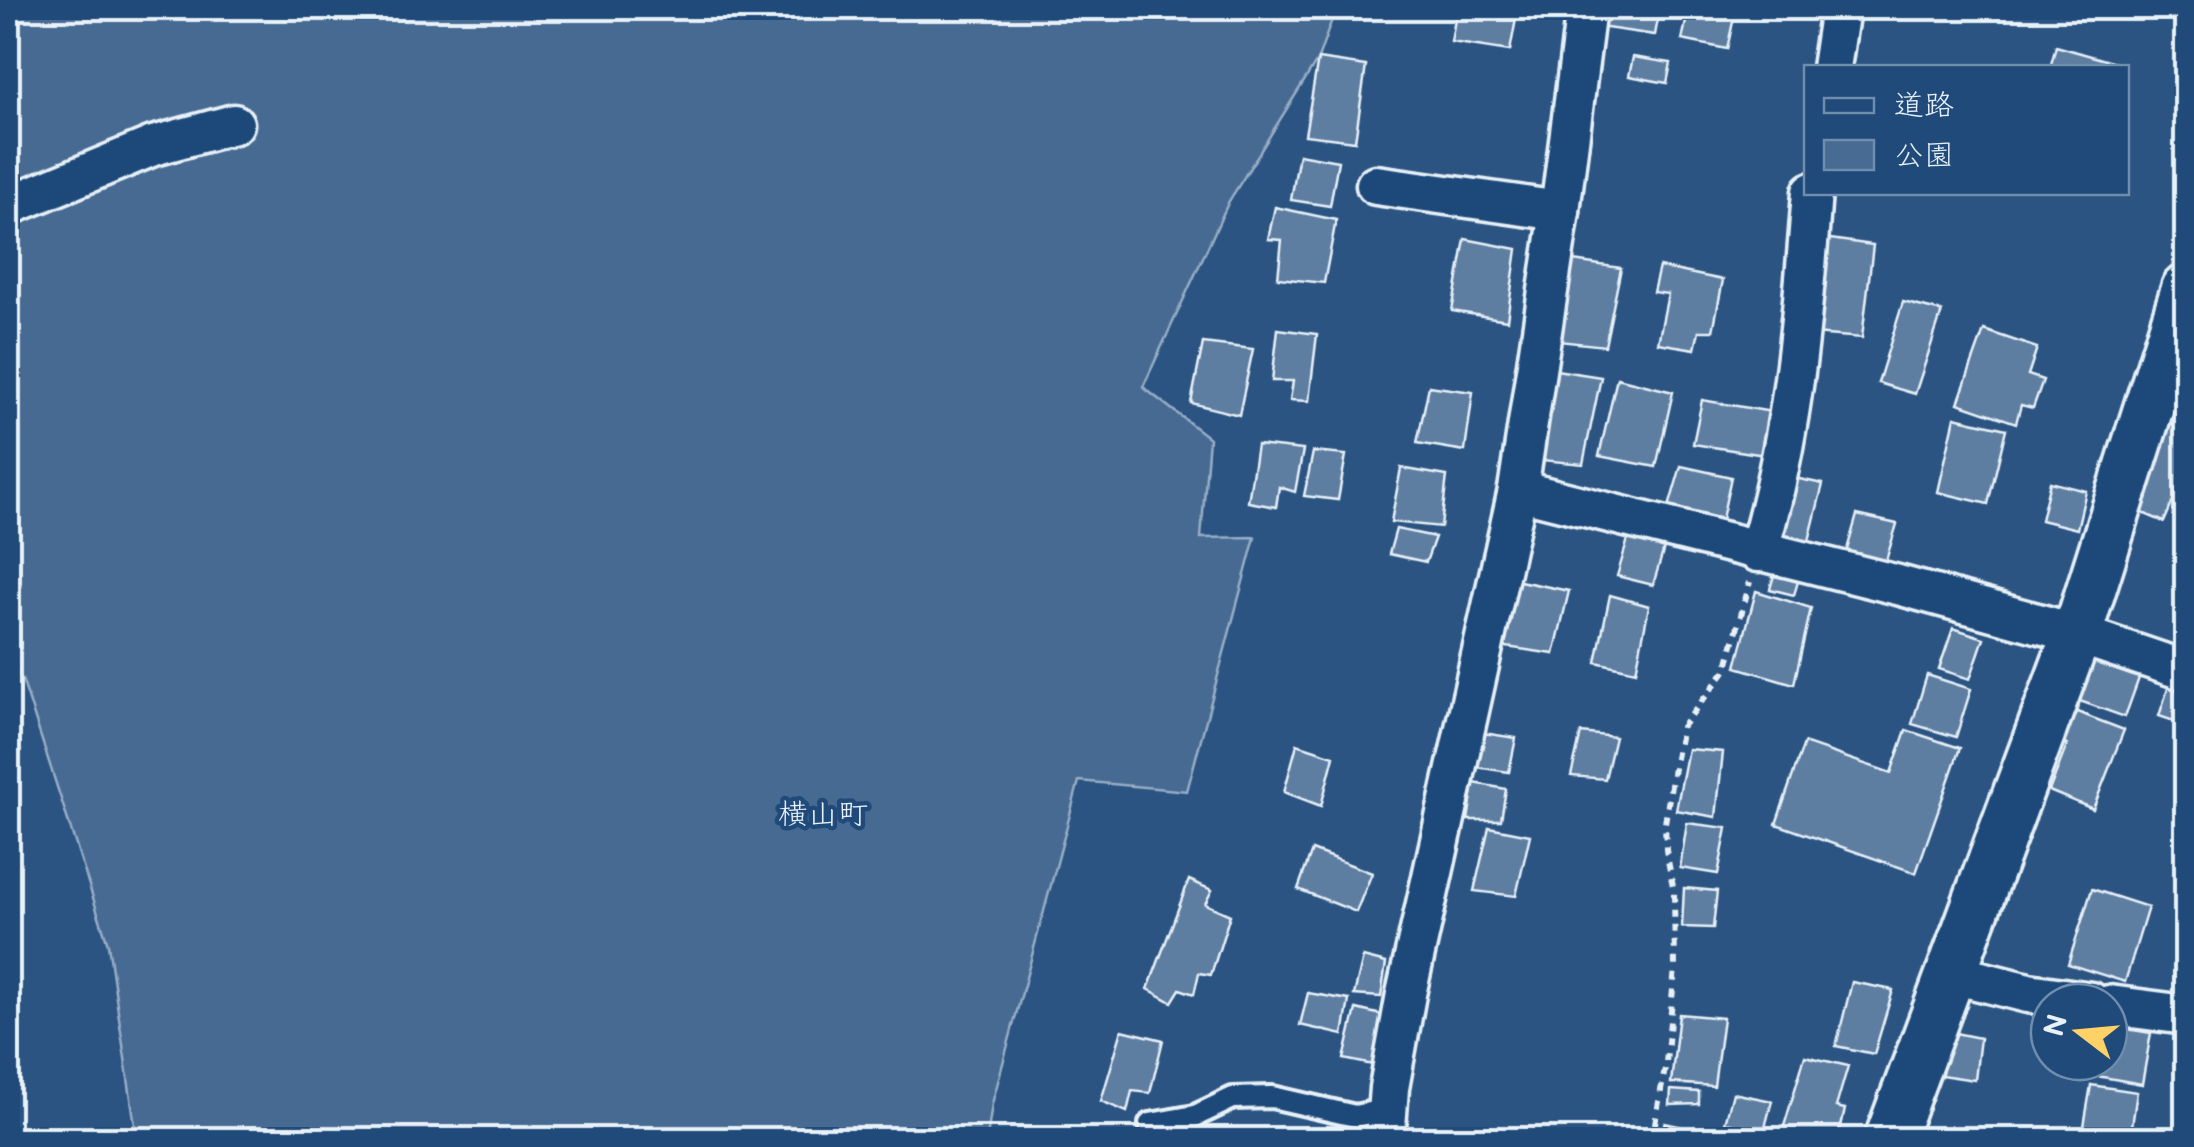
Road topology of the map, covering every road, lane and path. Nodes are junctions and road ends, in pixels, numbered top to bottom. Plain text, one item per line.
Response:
1 (1586, 8) edge
2 (1840, 8) edge
3 (1832, 65) edge
4 (234, 124) dead end
5 (1376, 185) dead end
6 (1812, 195) edge
7 (8, 206) edge
8 (1560, 211) junction
9 (2186, 288) edge
10 (1518, 490) junction
11 (1758, 552) junction
12 (2077, 634) junction
13 (2186, 671) edge
14 (1953, 974) junction
15 (2029, 993) edge
16 (2129, 1004) edge
17 (2184, 1005) edge
18 (1150, 1124) dead end
19 (1386, 1124) edge
20 (1652, 1140) edge
21 (1890, 1140) edge

1 - 8 street
2 - 3 street
4 - 7 street
5 - 8 street
6 - 11 street
8 - 10 street
9 - 12 street
10 - 11 street
10 - 19 street
11 - 12 street
11 - 20 path
12 - 13 street
12 - 14 street
14 - 15 street
14 - 21 street
16 - 17 street
18 - 19 lane

